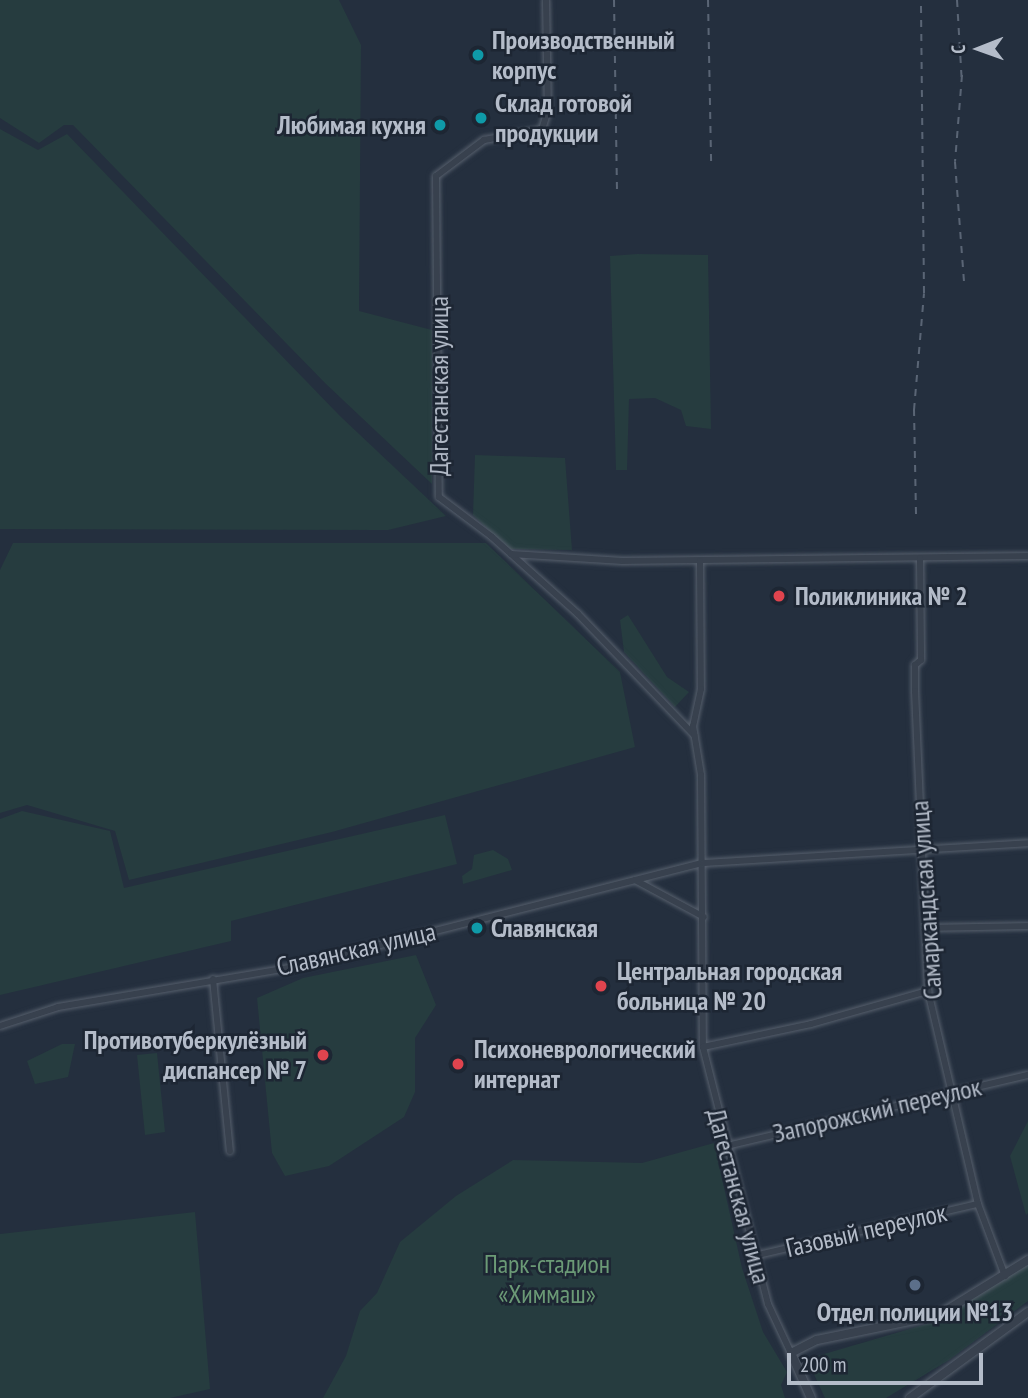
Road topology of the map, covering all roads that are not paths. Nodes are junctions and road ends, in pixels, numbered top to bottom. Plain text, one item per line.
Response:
1 (546, 0) edge
2 (510, 554) junction
3 (1028, 556) edge
4 (920, 558) junction
5 (700, 561) junction
6 (694, 735) junction
7 (1028, 843) edge
8 (925, 850) junction
9 (703, 863) junction
10 (632, 880) junction
11 (704, 917) junction
12 (1028, 926) edge
13 (927, 928) junction
14 (213, 979) junction
15 (928, 990) junction
16 (0, 1026) edge
17 (703, 1047) junction
18 (1028, 1075) edge
19 (953, 1092) junction
20 (727, 1146) junction
21 (230, 1151) dead end
22 (978, 1204) junction
23 (754, 1256) junction
24 (1028, 1260) edge
25 (1005, 1276) junction
26 (1028, 1312) edge
27 (791, 1353) junction
28 (811, 1398) edge
29 (910, 1398) edge

1 - 2 street, Дагестанская улица
2 - 5 street
2 - 6 street, Дагестанская улица
3 - 4 street
4 - 5 street
4 - 8 street, Самаркандская улица
5 - 6 street, Дагестанская улица
6 - 9 street, Дагестанская улица
7 - 8 street, Славянская улица
8 - 9 street, Славянская улица
8 - 13 street, Самаркандская улица
9 - 10 street, Славянская улица
9 - 11 street, Дагестанская улица
10 - 11 street
10 - 14 street, Славянская улица
11 - 17 street, Дагестанская улица
12 - 13 street
13 - 15 street, Самаркандская улица
14 - 16 street, Славянская улица
14 - 21 street
15 - 17 street
15 - 19 street, Самаркандская улица
17 - 20 street, Дагестанская улица
18 - 19 street, Запорожский переулок
19 - 20 street, Запорожский переулок
19 - 22 street, Самаркандская улица
20 - 23 street, Дагестанская улица
22 - 23 street, Газовый переулок
22 - 25 street, Самаркандская улица
23 - 27 street, Дагестанская улица
24 - 25 street
25 - 27 street
26 - 29 street
27 - 28 street, Дагестанская улица

